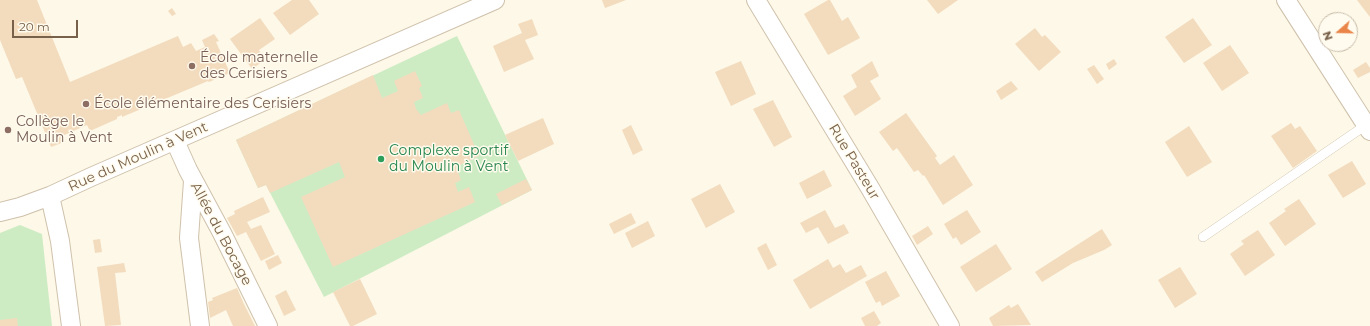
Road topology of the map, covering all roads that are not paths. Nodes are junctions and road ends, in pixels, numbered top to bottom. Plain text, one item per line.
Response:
1 (495, 0) edge
2 (756, 0) edge
3 (1286, 0) edge
4 (1368, 128) edge
5 (175, 141) junction
6 (193, 181) junction
7 (50, 196) junction
8 (0, 212) edge
9 (1203, 238) dead end
10 (71, 326) edge
11 (200, 326) edge
12 (268, 326) edge
13 (950, 326) edge

1 - 5 street, Rue du Moulin à Vent
2 - 13 street, Rue Pasteur
3 - 4 street
4 - 9 lane
5 - 6 street, Allée du Bocage
5 - 7 street, Rue du Moulin à Vent
6 - 11 street
6 - 12 street, Allée du Bocage
7 - 8 street, Rue du Moulin à Vent
7 - 10 street

